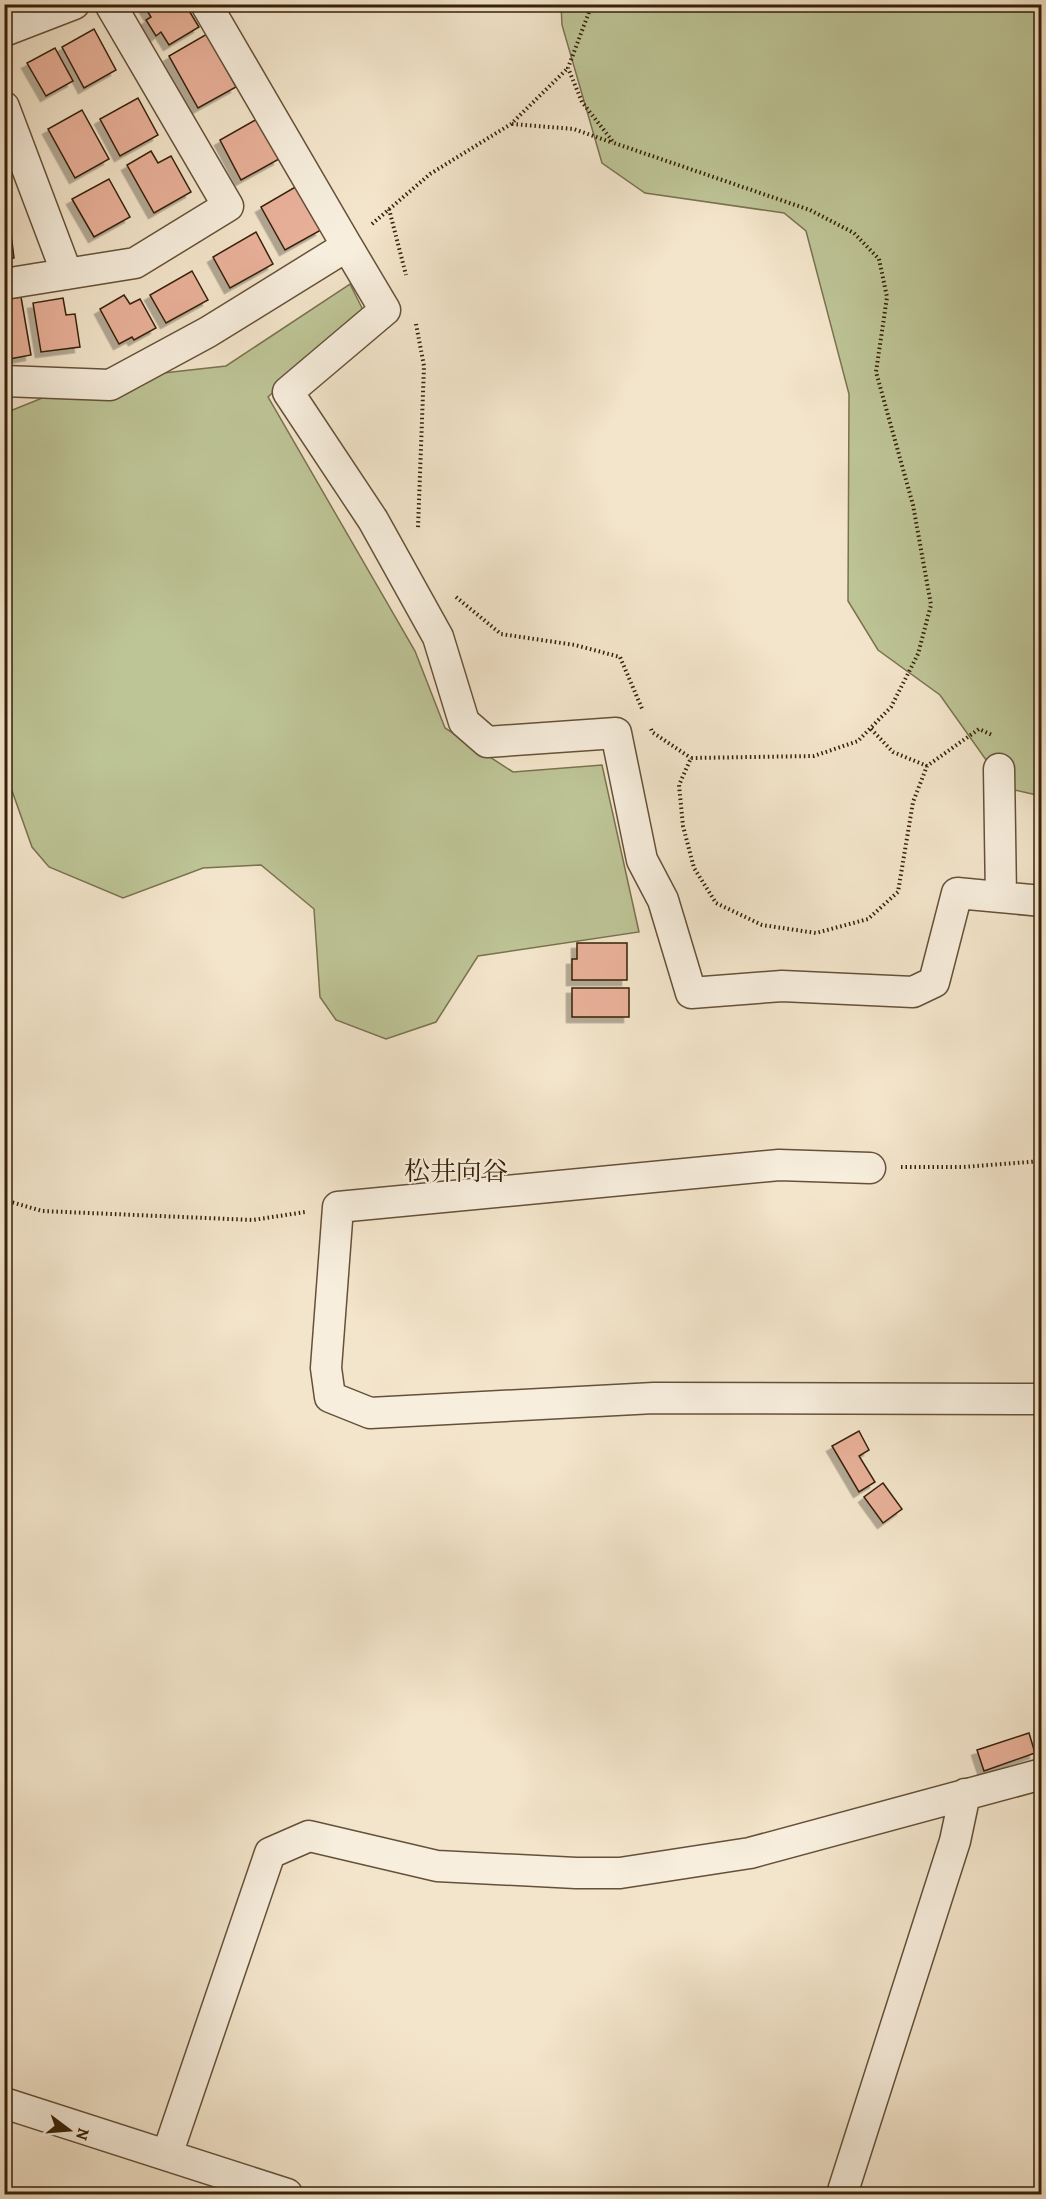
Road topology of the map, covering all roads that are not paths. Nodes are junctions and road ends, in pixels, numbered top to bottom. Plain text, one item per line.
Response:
1 (74, 4) edge
2 (110, 4) edge
3 (206, 4) edge
4 (4, 31) edge
5 (4, 107) edge
6 (347, 246) junction
7 (67, 274) junction
8 (4, 285) edge
9 (4, 381) edge
10 (999, 769) road end
11 (1001, 897) junction
12 (1041, 901) edge
13 (870, 1168) road end
14 (1041, 1400) edge
15 (1041, 1774) edge
16 (965, 1794) junction
17 (4, 2103) edge
18 (167, 2156) junction
19 (287, 2194) edge
20 (842, 2194) edge

1 - 4 street
2 - 7 street
3 - 6 street
5 - 7 street
6 - 9 street
6 - 11 street
7 - 8 street
10 - 11 street
11 - 12 street
13 - 14 street
15 - 16 street
16 - 18 street
16 - 20 street
17 - 18 street
18 - 19 street

